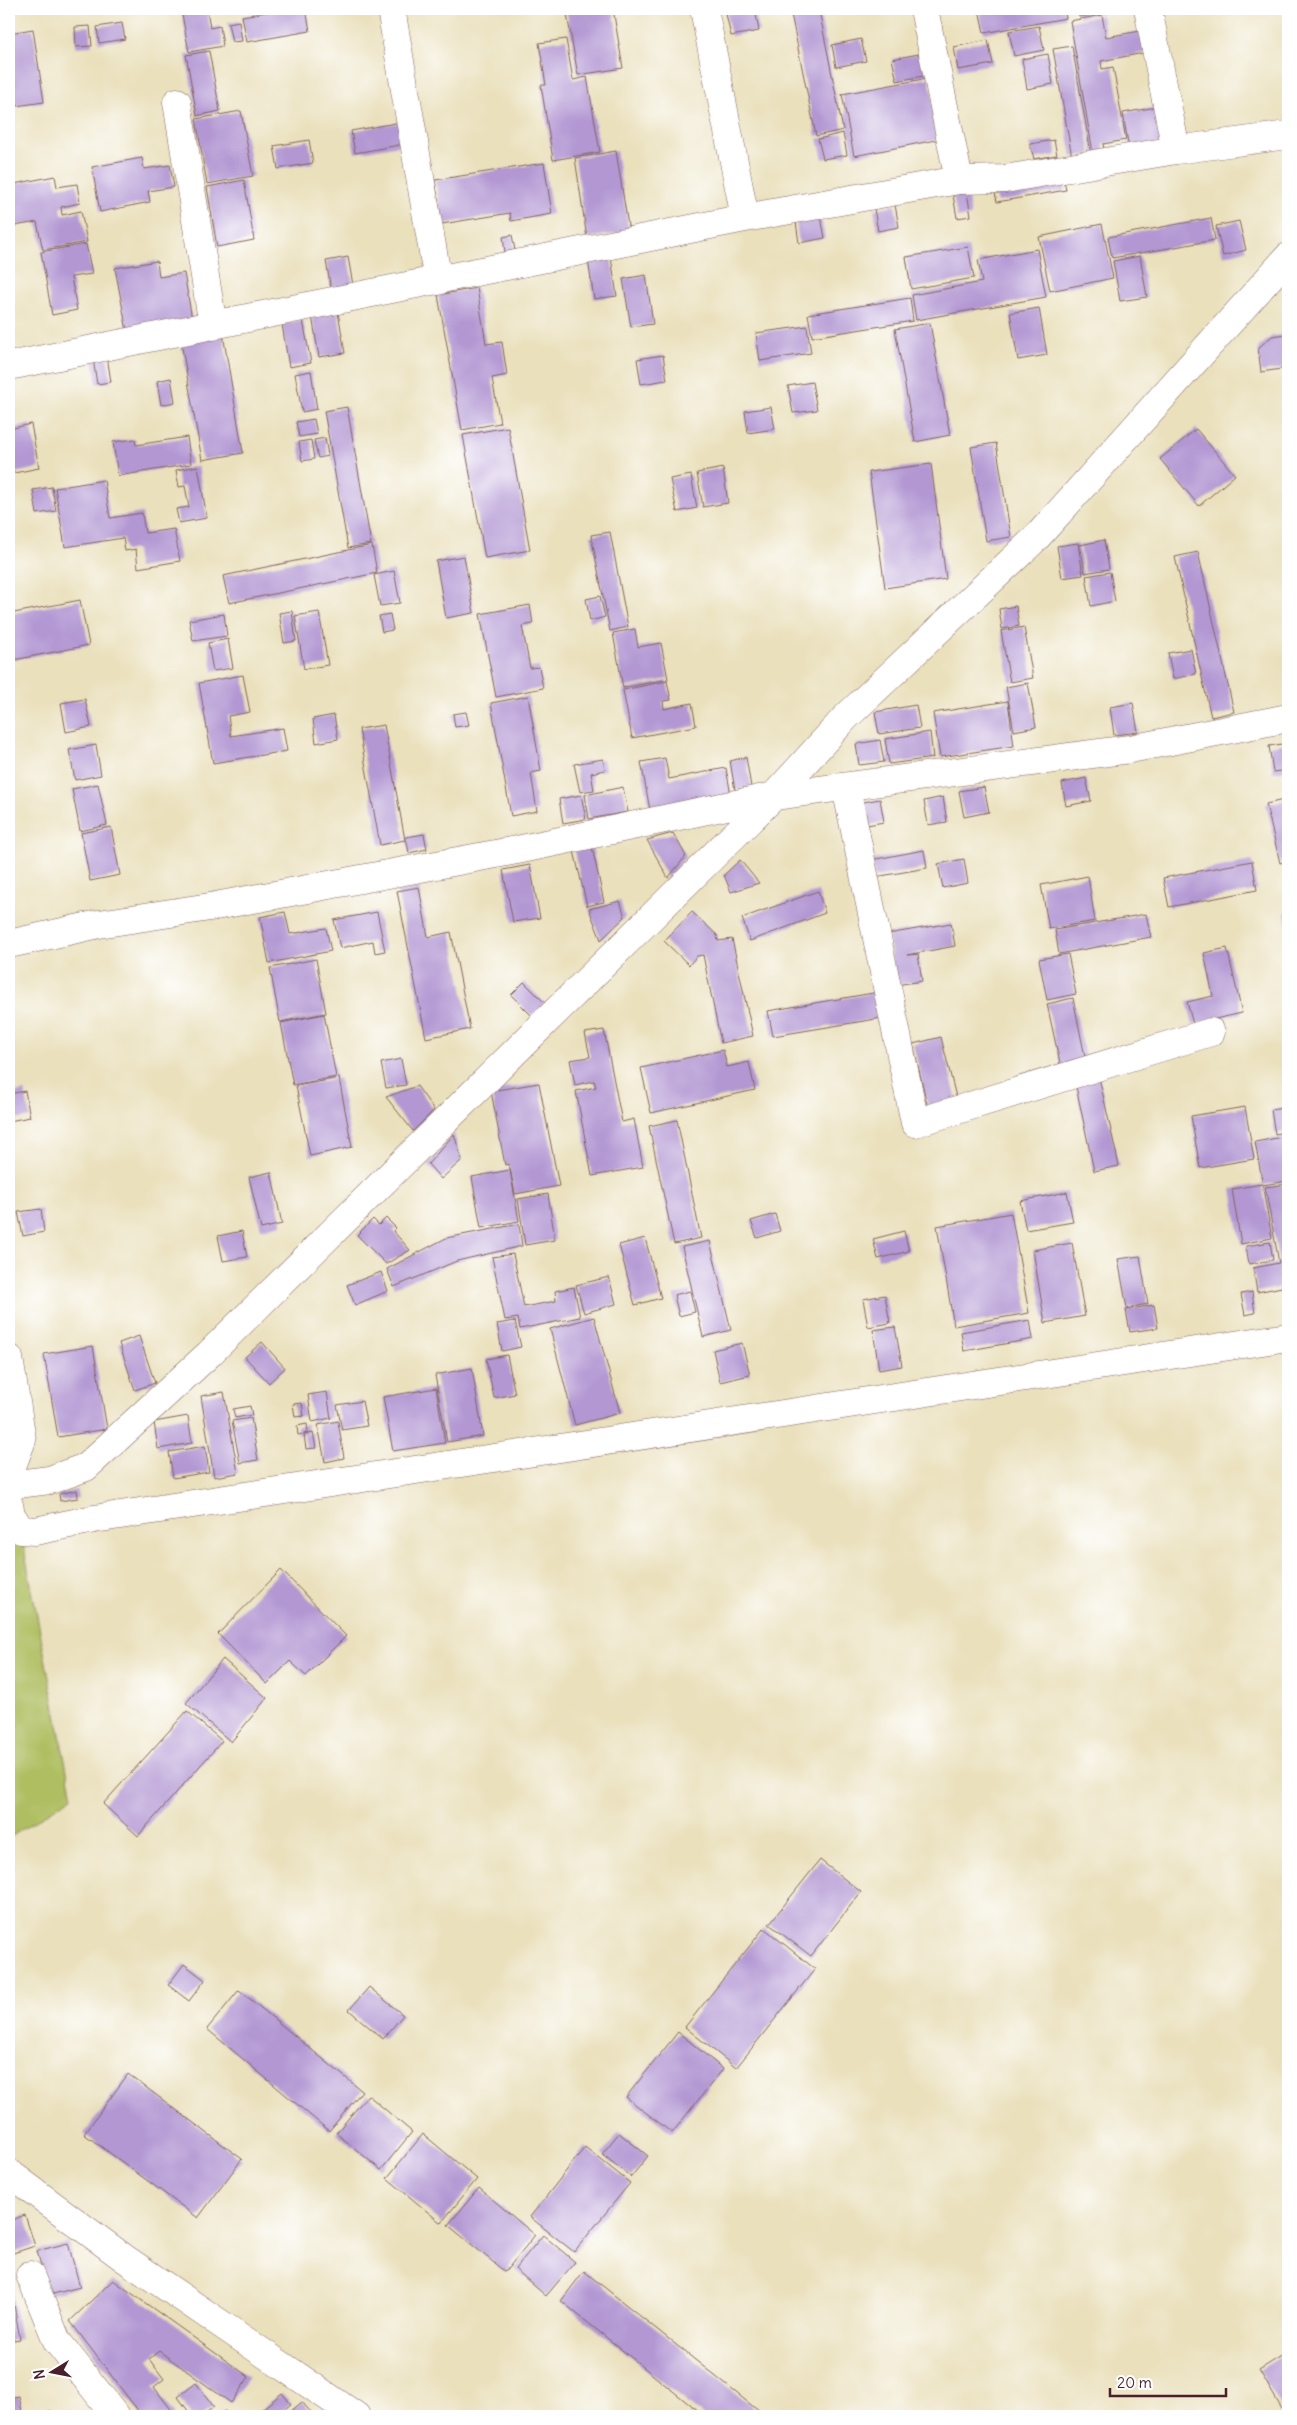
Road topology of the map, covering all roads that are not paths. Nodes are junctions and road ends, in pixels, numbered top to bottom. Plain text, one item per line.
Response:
1 (391, 9) edge
2 (704, 9) edge
3 (924, 9) edge
4 (1148, 9) edge
5 (177, 102) dead end
6 (1288, 135) edge
7 (1176, 150) junction
8 (960, 180) junction
9 (745, 218) junction
10 (1288, 257) edge
11 (438, 281) junction
12 (213, 326) junction
13 (9, 366) edge
14 (1288, 718) edge
15 (846, 787) junction
16 (774, 796) junction
17 (9, 944) edge
18 (1211, 1032) dead end
19 (1288, 1337) edge
20 (9, 1358) edge
21 (9, 1474) edge
22 (9, 1485) edge
23 (9, 1505) edge
24 (9, 2173) edge
25 (30, 2275) dead end
26 (116, 2416) edge
27 (356, 2416) edge

1 - 11 street
2 - 9 street
3 - 8 street
4 - 7 street
5 - 12 street
6 - 7 street
7 - 8 street
8 - 9 street
9 - 11 street
10 - 16 street
11 - 12 street
12 - 13 street
14 - 15 street
15 - 16 street
15 - 18 street
16 - 17 street
16 - 22 street
19 - 23 street
20 - 21 street
24 - 27 street
25 - 26 street

